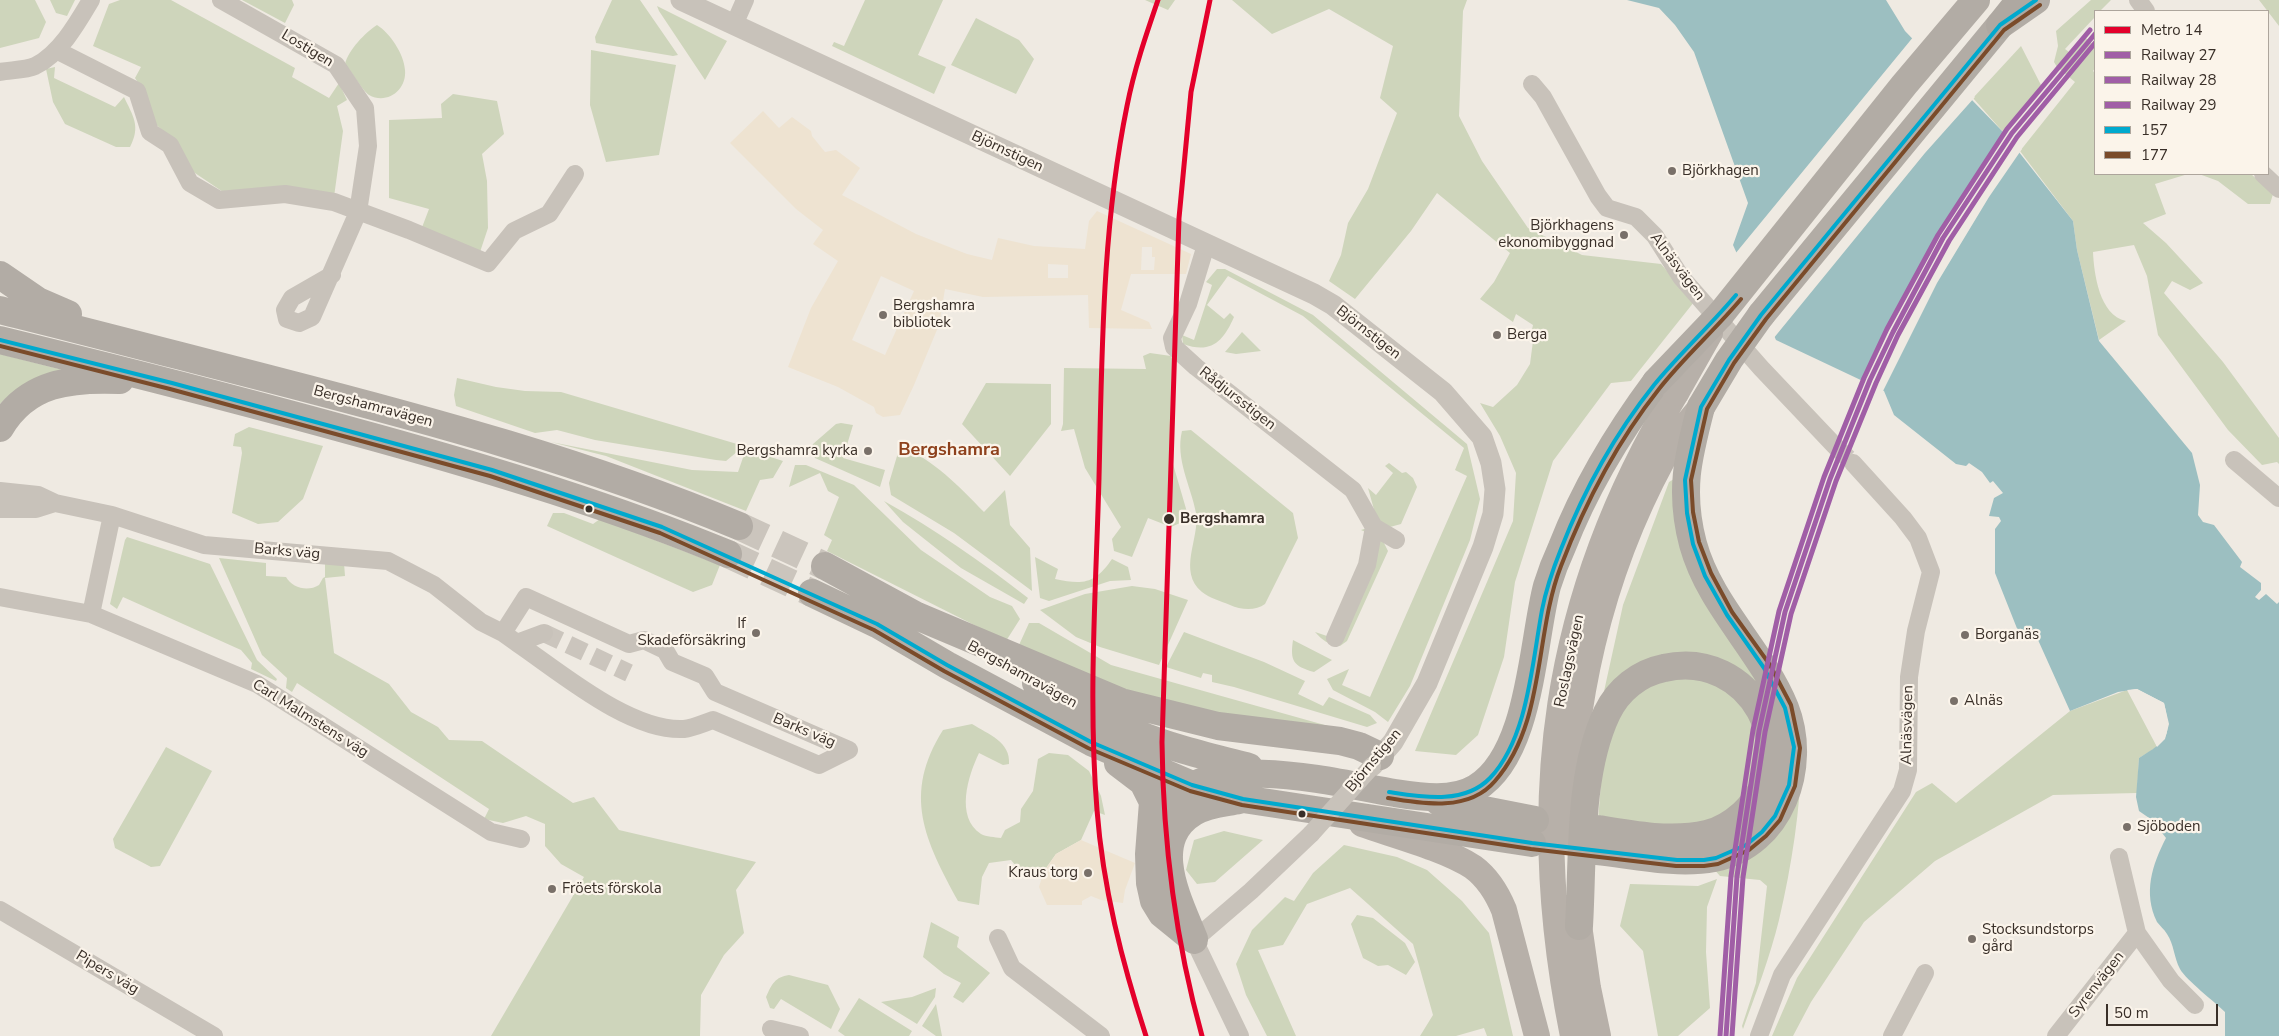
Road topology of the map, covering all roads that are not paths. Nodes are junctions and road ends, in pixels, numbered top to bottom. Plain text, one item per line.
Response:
1 (91, 0) edge
2 (221, 0) edge
3 (681, 0) edge
4 (745, 0) edge
5 (1976, 0) edge
6 (2020, 0) edge
7 (2036, 0) edge
8 (734, 25) junction
9 (2000, 25) junction
10 (56, 50) junction
11 (0, 72) edge
12 (1532, 84) dead end
13 (575, 174) dead end
14 (2264, 175) edge
15 (2279, 189) edge
16 (358, 212) junction
17 (1206, 245) junction
18 (0, 275) edge
19 (332, 276) dead end
20 (0, 310) edge
21 (0, 340) edge
22 (123, 340) junction
23 (172, 383) junction
24 (1666, 388) junction
25 (1701, 406) junction
26 (0, 428) edge
27 (1835, 446) tunnel mouth
28 (2234, 460) dead end
29 (1852, 463) tunnel mouth
30 (0, 491) edge
31 (2279, 498) edge
32 (55, 503) junction
33 (0, 508) edge
34 (112, 515) junction
35 (739, 526) tunnel mouth
36 (1374, 528) junction
37 (1396, 540) dead end
38 (728, 554) tunnel mouth
39 (825, 566) tunnel mouth
40 (812, 593) tunnel mouth
41 (0, 597) edge
42 (91, 614) junction
43 (917, 616) junction
44 (544, 634) tunnel mouth
45 (510, 638) junction
46 (1335, 638) dead end
47 (715, 692) junction
48 (713, 720) junction
49 (1091, 742) junction
50 (1376, 761) junction
51 (1273, 773) junction
52 (1192, 785) junction
53 (1422, 797) junction
54 (1243, 799) junction
55 (1328, 812) junction
56 (521, 839) dead end
57 (1149, 854) junction
58 (2120, 857) dead end
59 (0, 910) edge
60 (1579, 926) junction
61 (2137, 933) junction
62 (998, 938) dead end
63 (1194, 940) junction
64 (1925, 973) dead end
65 (2194, 1005) dead end
66 (770, 1029) dead end
67 (214, 1036) edge
68 (800, 1036) edge
69 (1101, 1036) edge
70 (1240, 1036) edge
71 (1537, 1036) edge
72 (1573, 1036) edge
73 (1598, 1036) edge
74 (1759, 1036) edge
75 (1892, 1036) edge
76 (2056, 1036) edge

1 - 10 street
2 - 16 street, Lostigen
3 - 8 street, Björnstigen
4 - 8 street
5 - 24 highway, bridge
6 - 9 highway
7 - 9 highway
8 - 17 street, Björnstigen
9 - 25 highway, bridge
10 - 11 street
10 - 16 street
12 - 27 street, Alnäsvägen
13 - 16 street
14 - 15 street
16 - 19 street, Lostigen
17 - 36 street, Rådjursstigen
17 - 50 street, Björnstigen
18 - 22 highway
20 - 22 highway, Bergshamravägen
21 - 23 highway, Bergshamravägen
22 - 35 highway, Bergshamravägen
23 - 26 highway
23 - 38 highway, Bergshamravägen
24 - 53 highway
24 - 72 main road, Roslagsvägen
25 - 60 main road, Roslagsvägen
25 - 60 highway
28 - 31 street
29 - 74 street, Alnäsvägen
30 - 32 street, Barks väg
32 - 33 street, Barks väg
32 - 34 street, Barks väg
34 - 42 street
34 - 45 street, Barks väg
36 - 37 street
36 - 46 street
39 - 43 highway
40 - 49 highway, Bergshamravägen
41 - 42 street, Carl Malmstens väg
42 - 56 street, Carl Malmstens väg
43 - 50 highway
43 - 51 highway, Bergshamravägen
44 - 45 street
45 - 47 street, Barks väg
45 - 48 street, Barks väg
47 - 48 street
47 - 48 street, Barks väg
49 - 52 highway, Bergshamravägen
49 - 57 highway
50 - 63 street, Björnstigen, bridge
51 - 52 highway
51 - 53 highway
52 - 54 highway, Bergshamravägen
52 - 57 highway
53 - 55 highway, Bergshamravägen
54 - 55 highway, Bergshamravägen
54 - 63 highway
55 - 71 main road
57 - 63 highway
58 - 61 street
59 - 67 street, Pipers väg
60 - 73 main road, Roslagsvägen
61 - 65 street
61 - 76 street, Syrenvägen
62 - 69 street
63 - 70 street
64 - 75 street
66 - 68 street

